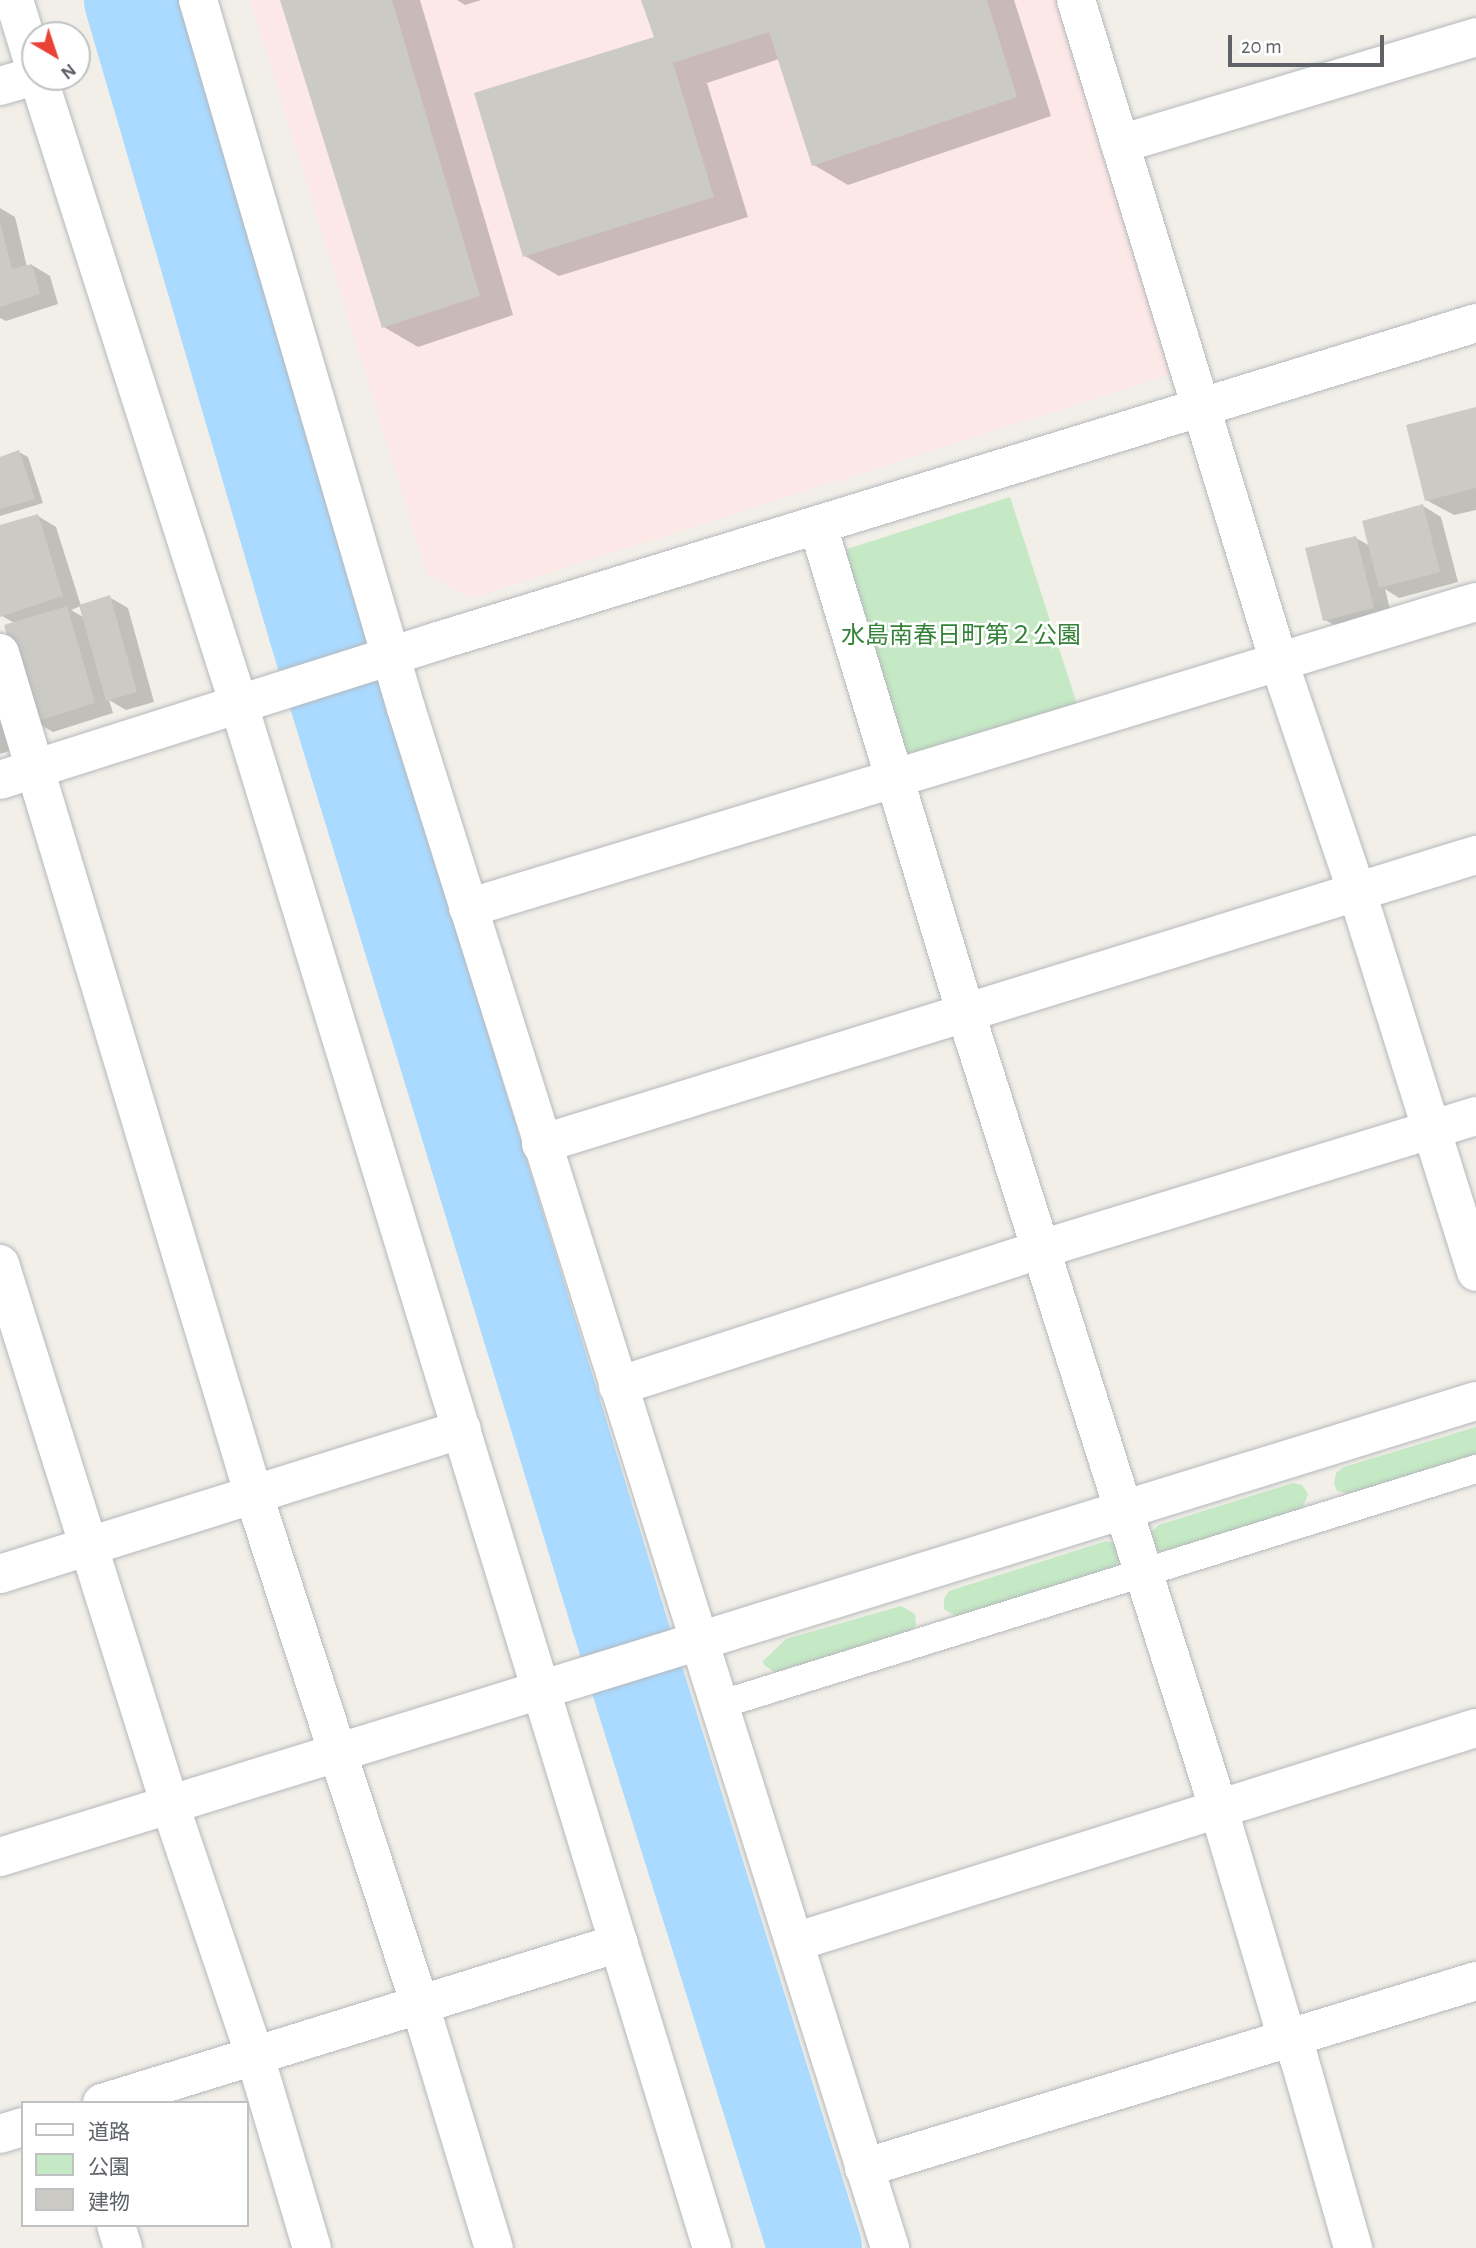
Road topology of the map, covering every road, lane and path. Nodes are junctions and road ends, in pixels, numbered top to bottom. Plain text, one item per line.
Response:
1 (14, 0) edge
2 (198, 0) edge
3 (1076, 0) edge
4 (21, 23) edge
5 (1476, 37) edge
6 (21, 80) edge
7 (0, 86) edge
8 (41, 91) edge
9 (1120, 144) junction
10 (1476, 323) edge
11 (1201, 410) junction
12 (818, 526) junction
13 (1476, 602) edge
14 (0, 653) edge
15 (390, 657) junction
16 (1279, 662) junction
17 (239, 705) junction
18 (37, 769) junction
19 (895, 777) junction
20 (0, 780) edge
21 (1476, 855) edge
22 (1357, 892) junction
23 (468, 908) junction
24 (966, 1014) junction
25 (1476, 1116) edge
26 (1432, 1130) junction
27 (541, 1144) junction
28 (1041, 1249) junction
29 (0, 1264) edge
30 (1476, 1272) edge
31 (618, 1386) junction
32 (1476, 1401) edge
33 (462, 1429) junction
34 (1476, 1469) edge
35 (254, 1496) junction
36 (1124, 1510) junction
37 (88, 1547) junction
38 (1144, 1573) junction
39 (0, 1574) edge
40 (699, 1642) junction
41 (541, 1690) junction
42 (719, 1705) junction
43 (1476, 1728) edge
44 (337, 1754) junction
45 (170, 1805) junction
46 (1218, 1807) junction
47 (0, 1857) edge
48 (796, 1942) junction
49 (619, 1943) junction
50 (1476, 1981) edge
51 (420, 2005) junction
52 (1291, 2038) junction
53 (255, 2056) junction
54 (109, 2101) edge
55 (21, 2128) edge
56 (0, 2134) edge
57 (864, 2168) junction
58 (117, 2227) edge
59 (123, 2248) edge
60 (312, 2248) edge
61 (494, 2248) edge
62 (712, 2248) edge
63 (890, 2248) edge
64 (1353, 2248) edge

1 - 4 street
2 - 15 street
3 - 9 street
5 - 9 street
6 - 7 street
8 - 17 street
9 - 11 street
10 - 11 street
11 - 12 street
11 - 16 street
12 - 15 street
12 - 19 street
13 - 16 street
14 - 18 street
15 - 17 street
15 - 23 street
16 - 19 street
16 - 22 street
17 - 18 street
17 - 33 street
18 - 20 street
18 - 35 street
19 - 23 street
19 - 24 street
21 - 22 street
22 - 24 street
22 - 26 street
23 - 27 street
24 - 27 street
24 - 28 street
25 - 26 street
26 - 28 street
26 - 30 street
27 - 31 street
28 - 31 street
28 - 36 street
29 - 37 street
31 - 40 street
32 - 36 street
33 - 35 street
33 - 41 street
34 - 38 lane
35 - 37 street
35 - 44 street
36 - 38 street
36 - 40 street
37 - 39 street
37 - 45 street
38 - 42 lane
38 - 46 street
40 - 41 street
40 - 42 street
41 - 44 street
41 - 49 street
42 - 48 street
43 - 46 street
44 - 45 street
44 - 51 street
45 - 47 street
45 - 53 street
46 - 48 street
46 - 52 street
48 - 57 street
49 - 51 street
49 - 62 street
50 - 52 street
51 - 53 street
51 - 61 street
52 - 57 street
52 - 64 street
53 - 54 street
53 - 60 street
55 - 56 street
57 - 63 street
58 - 59 street

